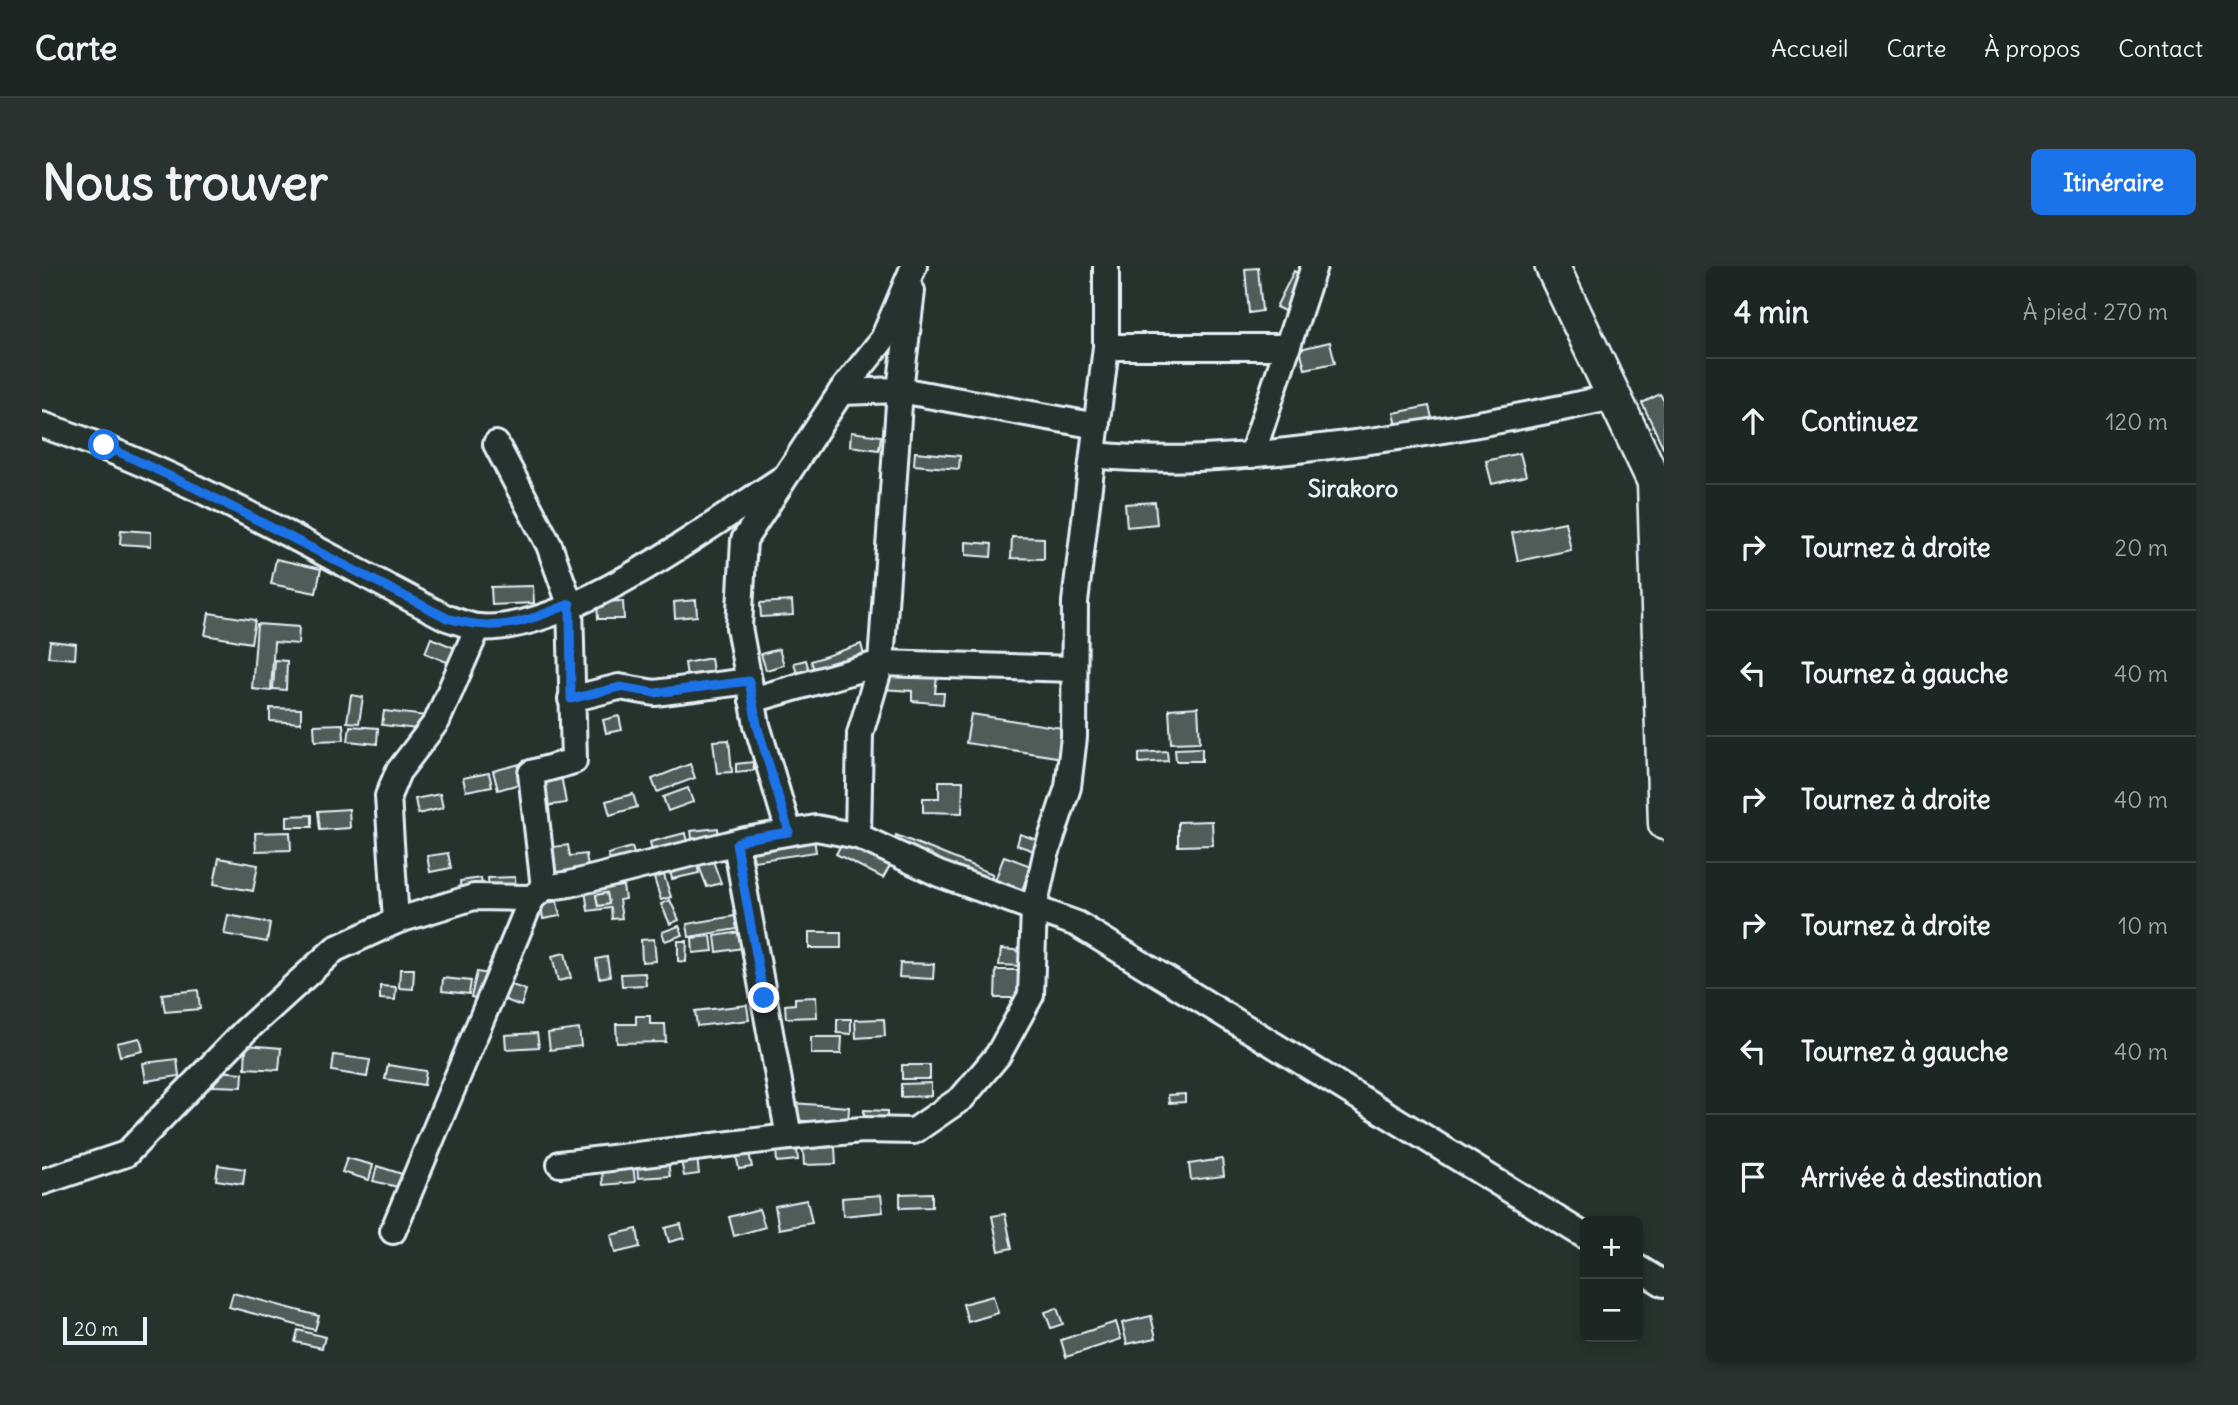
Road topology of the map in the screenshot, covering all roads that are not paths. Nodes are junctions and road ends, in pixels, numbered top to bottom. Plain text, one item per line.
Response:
1 (915, 266) edge
2 (1106, 266) edge
3 (1314, 266) edge
4 (1552, 266) edge
5 (1106, 347) junction
6 (1286, 347) junction
7 (900, 390) junction
8 (841, 392) junction
9 (1613, 397) junction
10 (42, 425) edge
11 (1097, 426) junction
12 (496, 444) dead end
13 (1094, 455) junction
14 (1252, 455) junction
15 (782, 479) junction
16 (1659, 492) edge
17 (570, 604) junction
18 (478, 627) junction
19 (881, 663) junction
20 (1074, 668) junction
21 (751, 690) junction
22 (571, 699) junction
23 (1664, 824) edge
24 (789, 832) junction
25 (858, 836) junction
26 (736, 844) junction
27 (538, 893) junction
28 (1034, 908) junction
29 (396, 921) junction
30 (789, 1137) junction
31 (560, 1164) dead end
32 (42, 1182) edge
33 (393, 1231) dead end
34 (1580, 1233) edge
35 (1643, 1271) edge
36 (1664, 1284) edge

1 - 7 street
1 - 8 street
2 - 5 street
3 - 6 street
4 - 9 main road
5 - 6 street
5 - 11 street
6 - 14 street
7 - 8 street
7 - 11 street
7 - 19 street
8 - 15 street
9 - 14 street
9 - 16 main road
10 - 18 street
11 - 13 street
12 - 17 street
13 - 14 street
13 - 20 street
15 - 17 street
15 - 21 street
16 - 23 street
17 - 18 street
17 - 22 street
18 - 29 street
19 - 20 street
19 - 21 street
19 - 25 street
20 - 28 street
21 - 22 street
21 - 24 street
22 - 27 street
24 - 25 street
24 - 26 street
25 - 28 street
26 - 27 street
26 - 30 street
27 - 29 street
27 - 33 street
28 - 30 street
28 - 34 street
29 - 32 street
30 - 31 street
35 - 36 street

